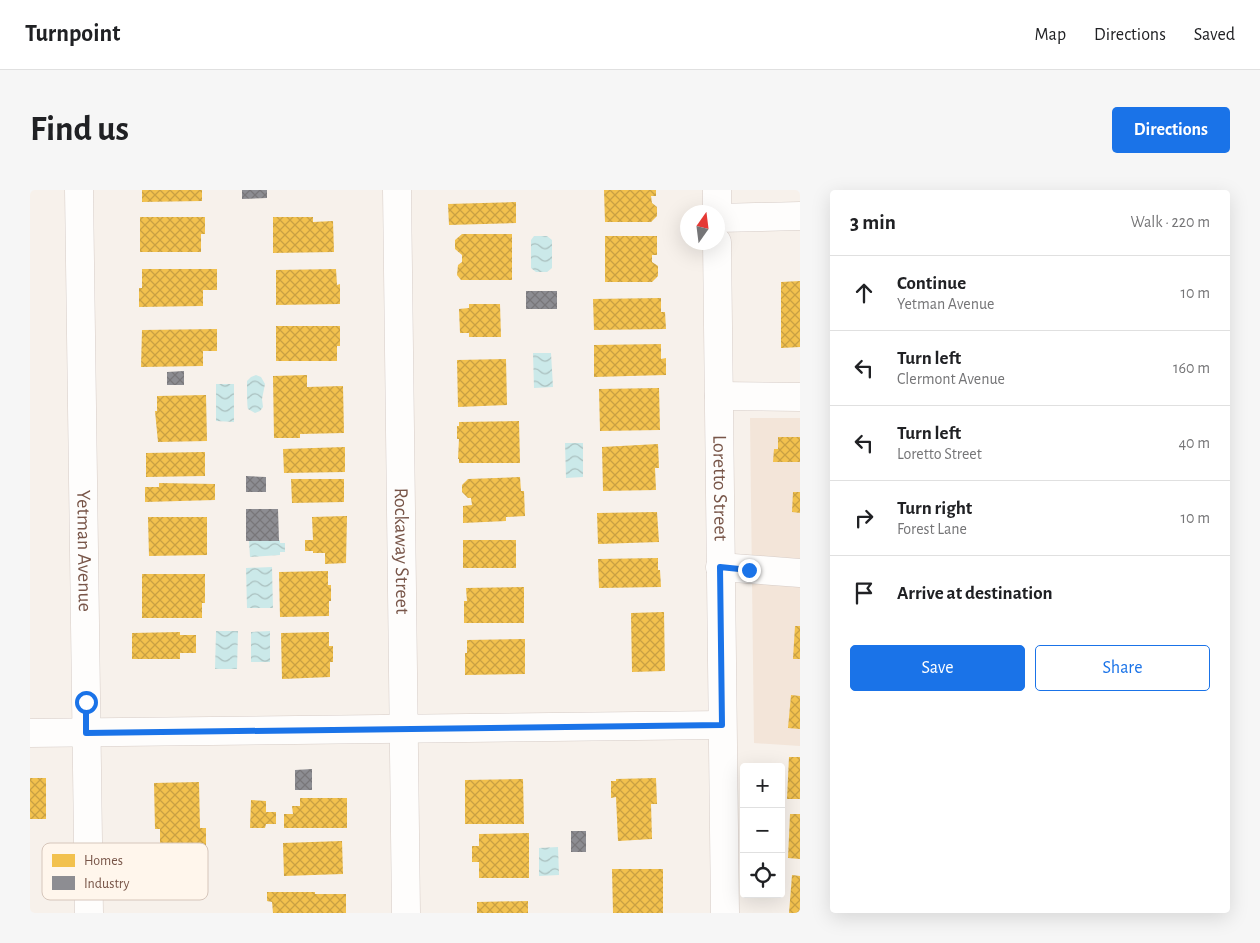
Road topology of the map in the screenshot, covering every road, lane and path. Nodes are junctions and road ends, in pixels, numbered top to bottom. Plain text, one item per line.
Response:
1 (79, 190) edge
2 (397, 190) edge
3 (717, 190) edge
4 (717, 205) edge
5 (800, 216) edge
6 (725, 218) edge
7 (717, 250) edge
8 (719, 396) junction
9 (800, 397) edge
10 (720, 567) junction
11 (800, 573) edge
12 (722, 725) junction
13 (404, 729) junction
14 (30, 733) edge
15 (86, 733) junction
16 (88, 843) edge
17 (89, 900) edge
18 (89, 913) edge
19 (406, 913) edge
20 (725, 913) edge

1 - 15 street, Yetman Avenue
2 - 13 street, Rockaway Street
3 - 4 street
5 - 6 street
7 - 8 street, Loretto Street
8 - 9 street
8 - 10 street, Loretto Street
10 - 11 street
10 - 12 street, Loretto Street
12 - 13 street
12 - 20 street, Loretto Street
13 - 15 street
13 - 19 street, Rockaway Street
14 - 15 street
15 - 16 street, Yetman Avenue
17 - 18 street, Yetman Avenue

